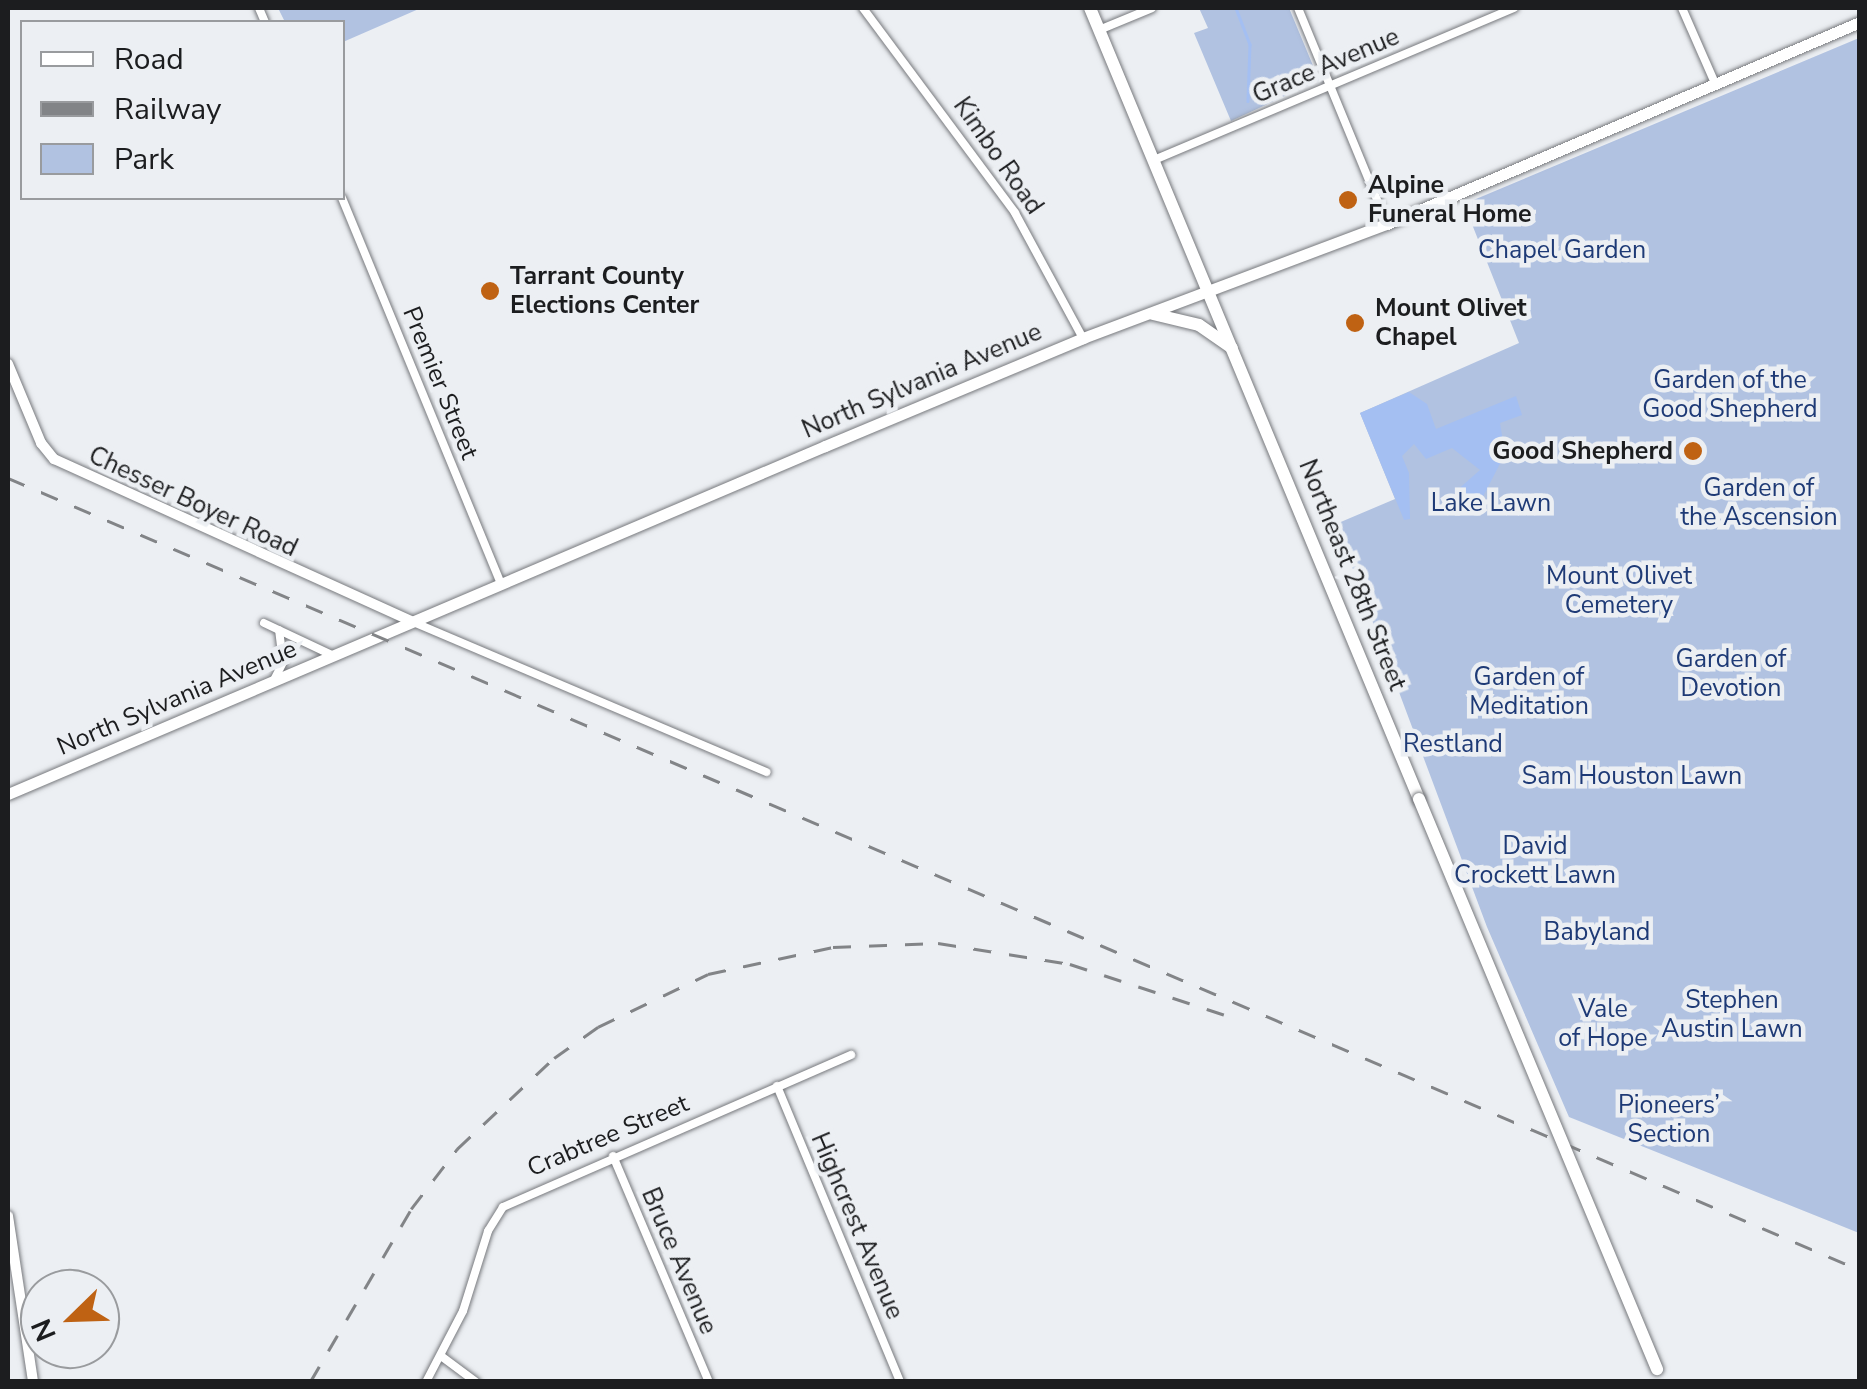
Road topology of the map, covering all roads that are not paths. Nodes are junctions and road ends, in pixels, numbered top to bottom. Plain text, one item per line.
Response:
1 (863, 8) edge
2 (1090, 8) edge
3 (1152, 8) edge
4 (1298, 8) edge
5 (1514, 8) edge
6 (1682, 8) edge
7 (1860, 22) edge
8 (1099, 30) junction
9 (1714, 83) junction
10 (1331, 86) junction
11 (1154, 160) junction
12 (343, 200) edge
13 (1387, 224) junction
14 (1210, 294) junction
15 (1153, 314) junction
16 (1083, 338) junction
17 (1235, 351) junction
18 (8, 364) edge
19 (501, 584) junction
20 (412, 622) junction
21 (264, 623) dead end
22 (279, 630) junction
23 (334, 656) junction
24 (270, 683) junction
25 (766, 772) dead end
26 (8, 794) edge
27 (851, 1055) dead end
28 (777, 1086) junction
29 (613, 1156) junction
30 (8, 1216) edge
31 (10, 1244) edge
32 (441, 1356) junction
33 (1660, 1375) edge
34 (33, 1382) edge
35 (426, 1382) edge
36 (476, 1382) edge
37 (709, 1382) edge
38 (900, 1382) edge

1 - 16 street, Kimbo Road
2 - 8 main road, Northeast 28th Street
3 - 8 street
4 - 10 street
5 - 10 street, Grace Avenue
6 - 9 street
7 - 9 main road, North Sylvania Avenue
8 - 11 main road, Northeast 28th Street
9 - 13 main road, North Sylvania Avenue
10 - 11 street, Grace Avenue
10 - 13 street
11 - 14 main road, Northeast 28th Street
12 - 19 street, Premier Street
13 - 14 main road, North Sylvania Avenue
14 - 15 main road, North Sylvania Avenue
14 - 17 main road, Northeast 28th Street
15 - 16 main road, North Sylvania Avenue
15 - 17 main road
16 - 19 main road, North Sylvania Avenue
17 - 33 main road, Northeast 28th Street, bridge
18 - 20 street, Chesser Boyer Road
19 - 20 main road, North Sylvania Avenue
20 - 23 main road, North Sylvania Avenue
20 - 25 street
21 - 22 street
22 - 23 street
22 - 24 street
23 - 24 main road, North Sylvania Avenue
24 - 26 main road, North Sylvania Avenue
27 - 28 street, Crabtree Street
28 - 29 street, Crabtree Street
28 - 38 street, Highcrest Avenue
29 - 32 street, Crabtree Street
29 - 37 street, Bruce Avenue
30 - 31 street
31 - 34 street
32 - 35 street, Crabtree Street
32 - 36 street

